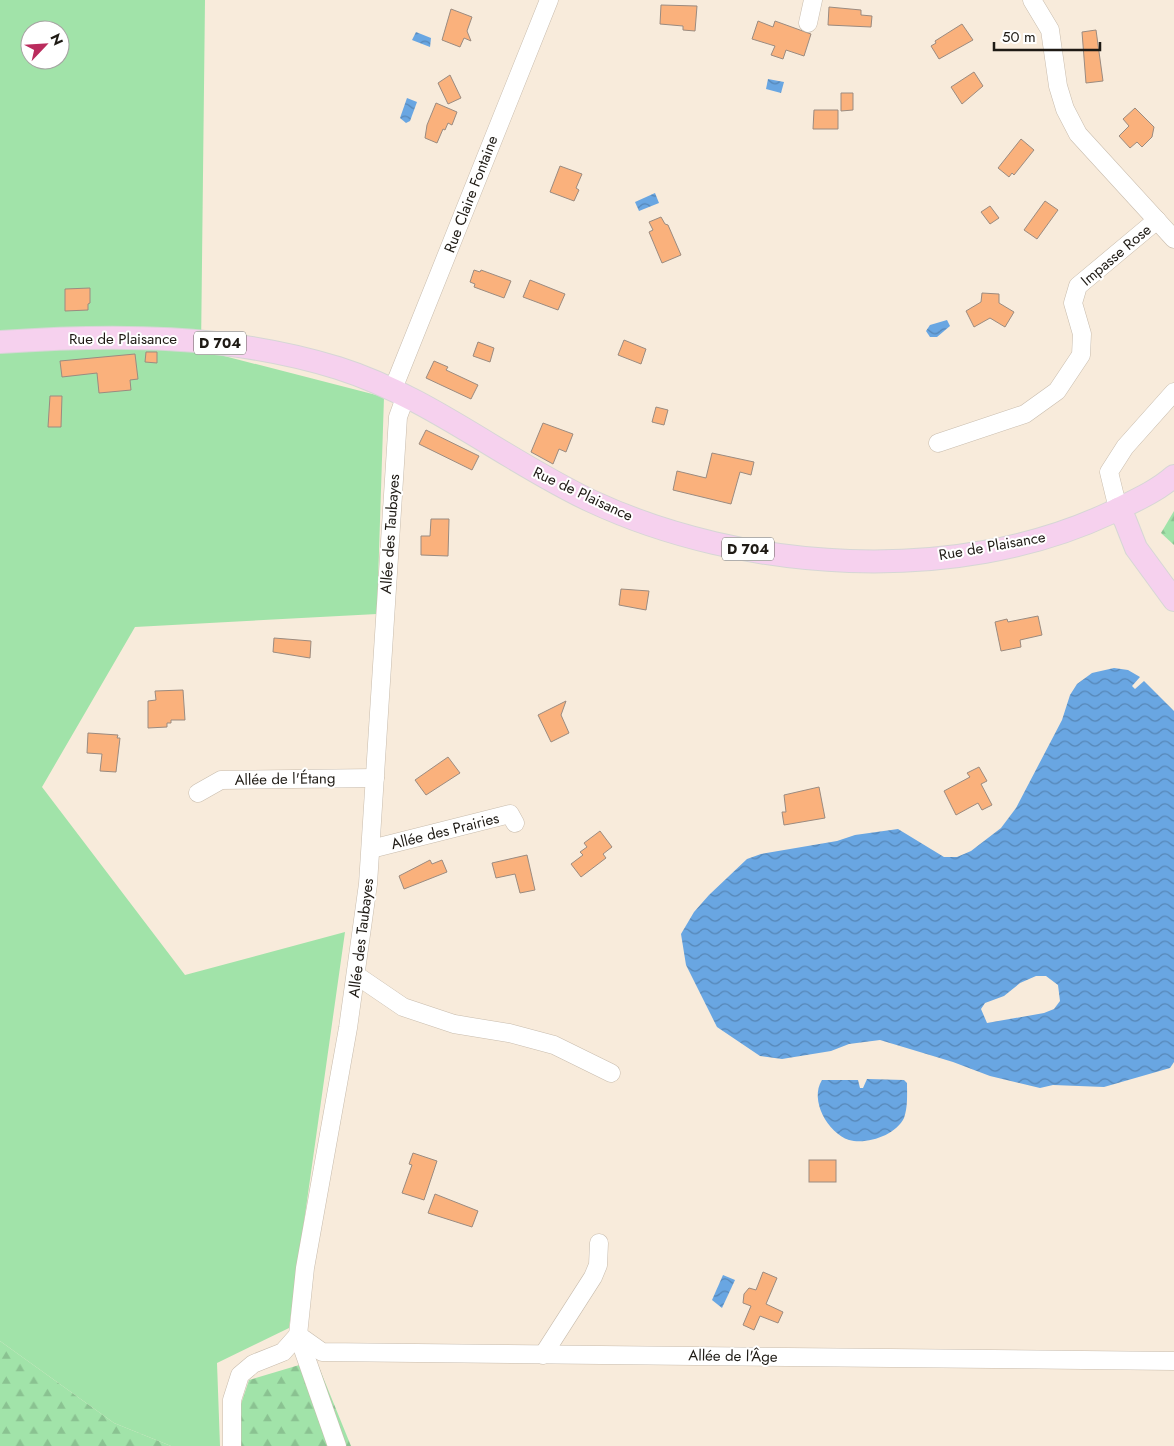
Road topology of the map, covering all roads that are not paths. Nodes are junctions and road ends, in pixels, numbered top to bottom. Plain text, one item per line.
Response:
1 (549, 0) edge
2 (813, 0) edge
3 (1032, 0) edge
4 (808, 23) dead end
5 (1157, 220) junction
6 (1174, 239) edge
7 (0, 342) edge
8 (400, 392) junction
9 (1174, 392) edge
10 (938, 443) dead end
11 (1174, 476) edge
12 (1118, 509) junction
13 (1174, 600) edge
14 (375, 778) junction
15 (198, 792) dead end
16 (515, 823) dead end
17 (371, 849) junction
18 (356, 975) junction
19 (611, 1073) dead end
20 (599, 1243) dead end
21 (298, 1334) junction
22 (543, 1355) junction
23 (1174, 1361) edge
24 (232, 1446) edge
25 (337, 1446) edge

1 - 8 street, Rue Claire Fontaine
2 - 4 street
3 - 5 street
5 - 6 street
5 - 10 street, Impasse Rose
7 - 8 main road, Rue de Plaisance / D 704
8 - 12 main road, Rue de Plaisance / D 704
8 - 14 street, Allée des Taubayes
9 - 12 street
11 - 12 main road, Rue de Plaisance / D 704
12 - 13 main road
14 - 15 street, Allée de l'Étang
14 - 17 street, Allée des Taubayes
16 - 17 street, Allée des Prairies
17 - 18 street, Allée des Taubayes
18 - 19 street
18 - 21 street, Allée des Taubayes
20 - 22 street
21 - 22 street, Allée de l'Âge
21 - 24 street
21 - 25 street
22 - 23 street, Allée de l'Âge

